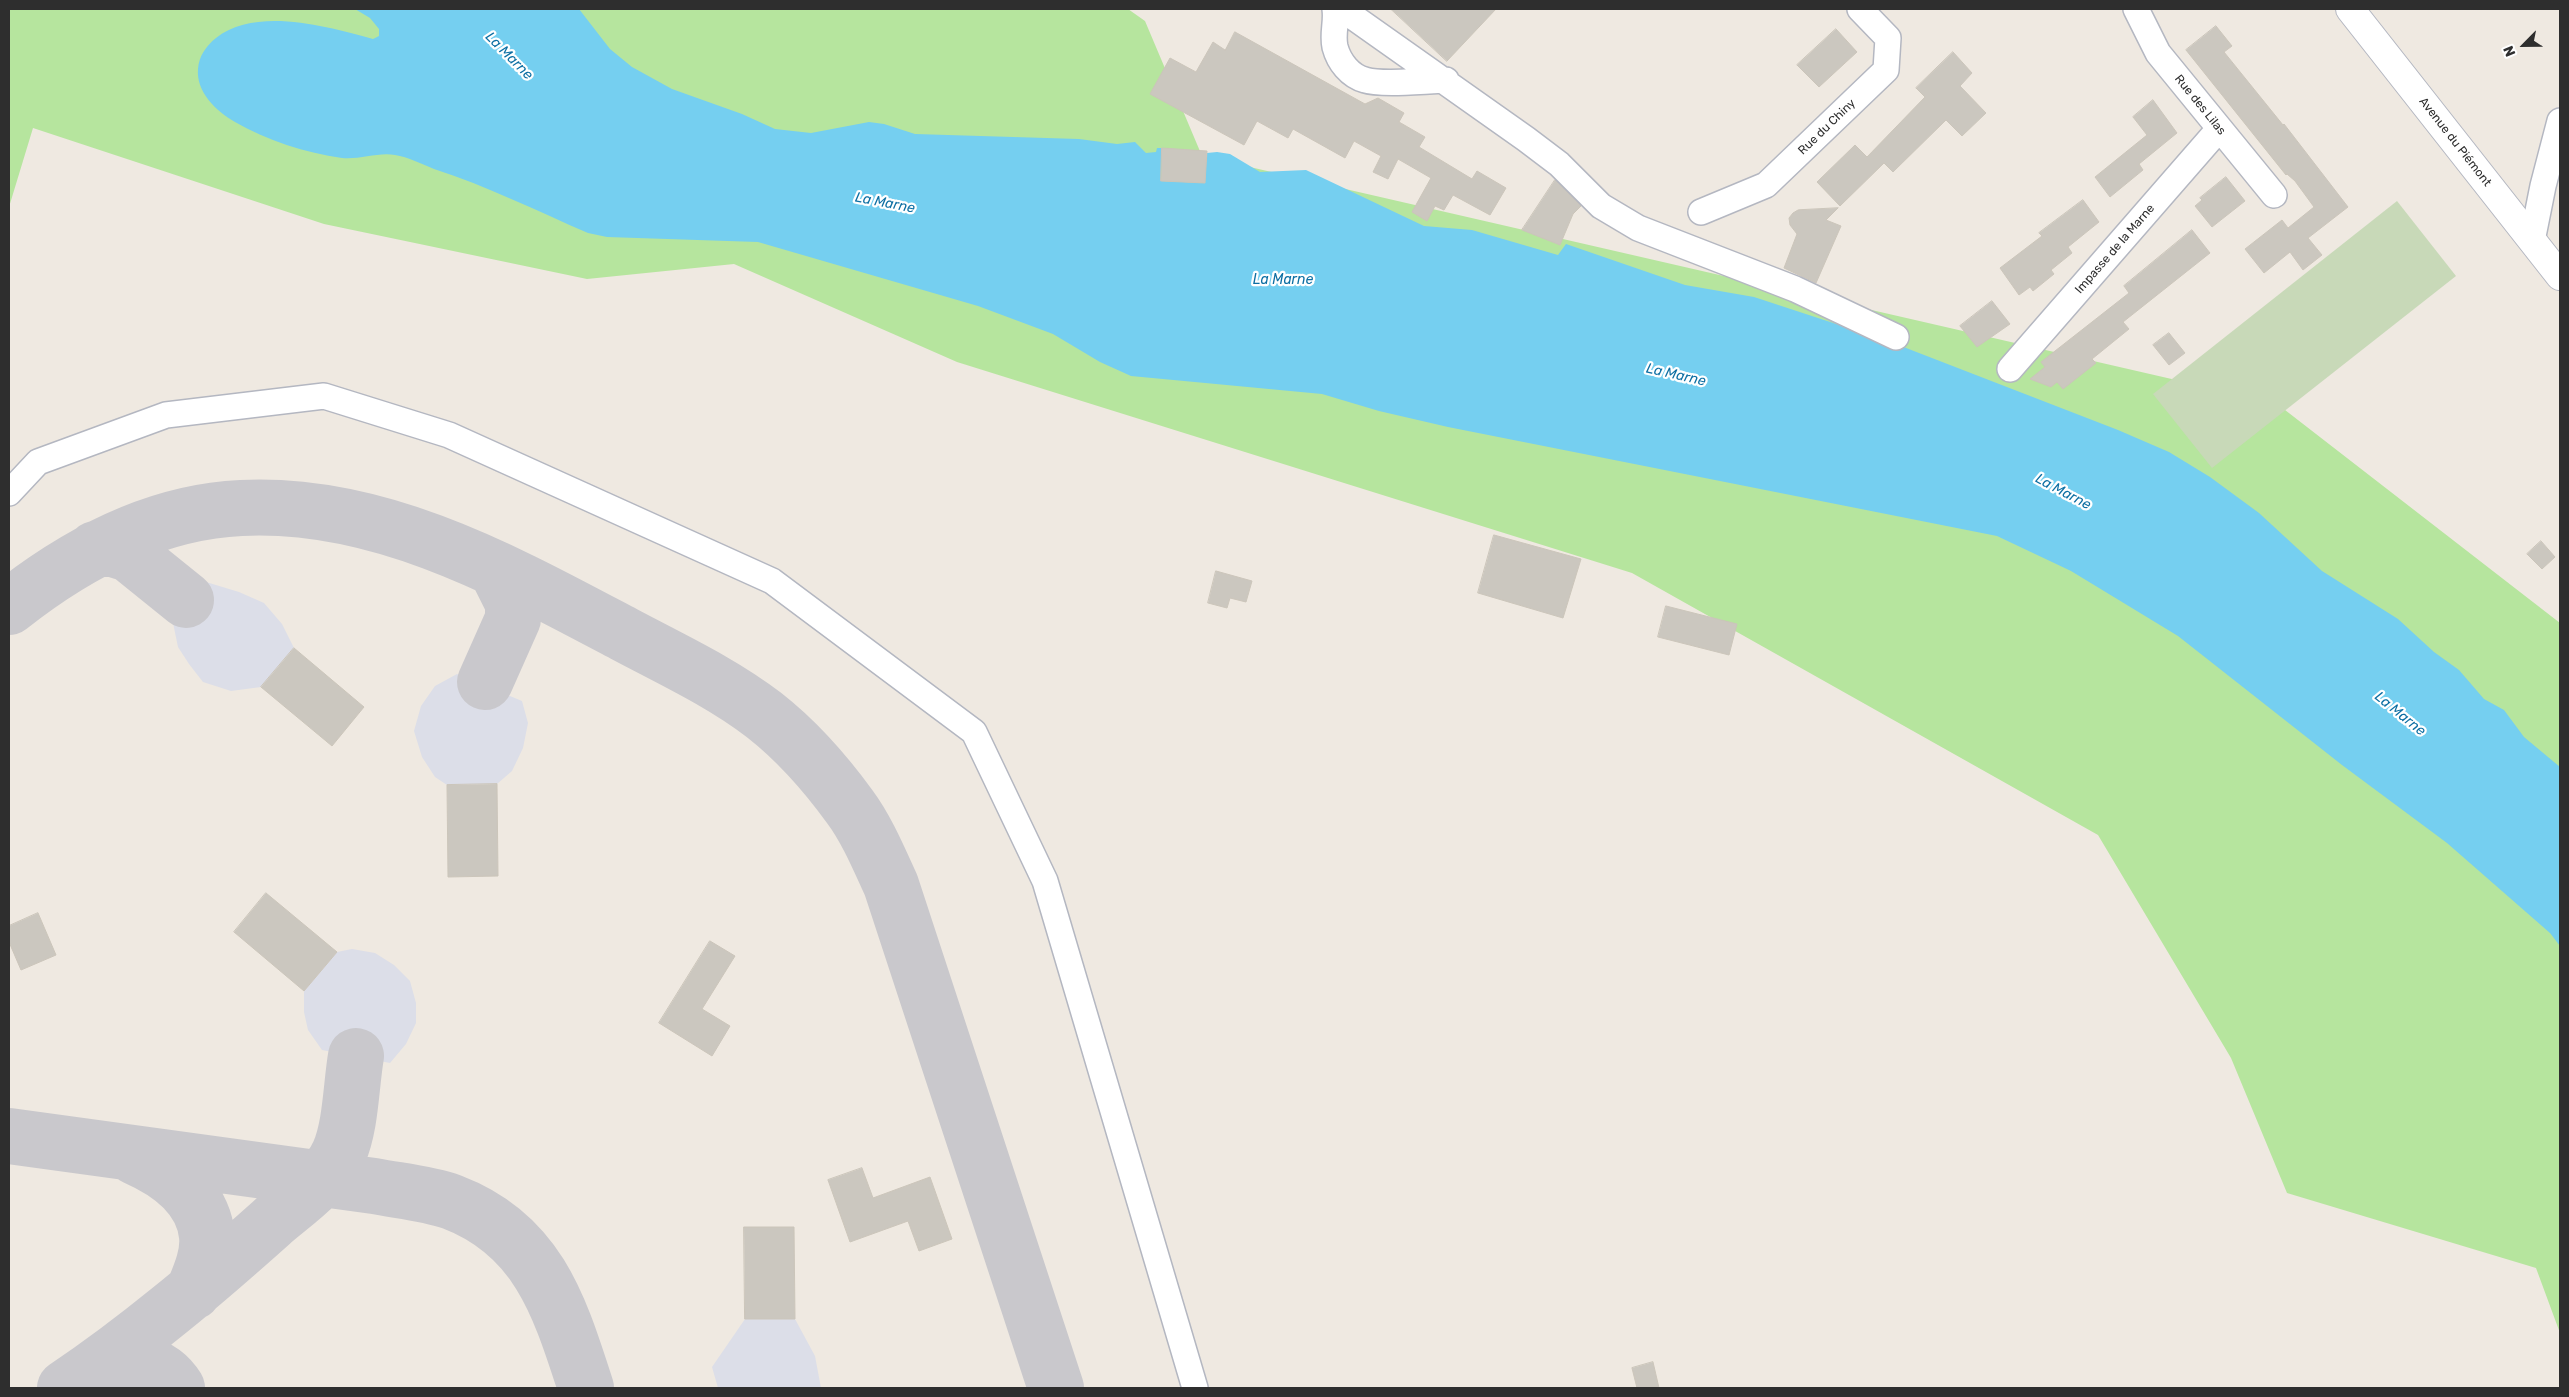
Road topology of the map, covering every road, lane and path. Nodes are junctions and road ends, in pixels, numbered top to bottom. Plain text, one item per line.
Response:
1 (1335, 9) edge
2 (1342, 9) edge
3 (1860, 9) edge
4 (2136, 9) edge
5 (2350, 9) edge
6 (1446, 80) junction
7 (2560, 121) edge
8 (2219, 129) junction
9 (2274, 195) dead end
10 (1701, 212) dead end
11 (2532, 241) junction
12 (2560, 276) edge
13 (1896, 337) dead end
14 (2010, 369) dead end
15 (9, 493) edge
16 (1195, 1388) edge

1 - 6 street
2 - 6 street
3 - 10 street, Rue du Chiny
4 - 8 street, Rue des Lilas
5 - 11 main road, Avenue du Piémont
6 - 13 street
7 - 11 street
8 - 9 street, Rue des Lilas
8 - 14 street, Impasse de la Marne
11 - 12 main road, Avenue du Piémont
15 - 16 street

